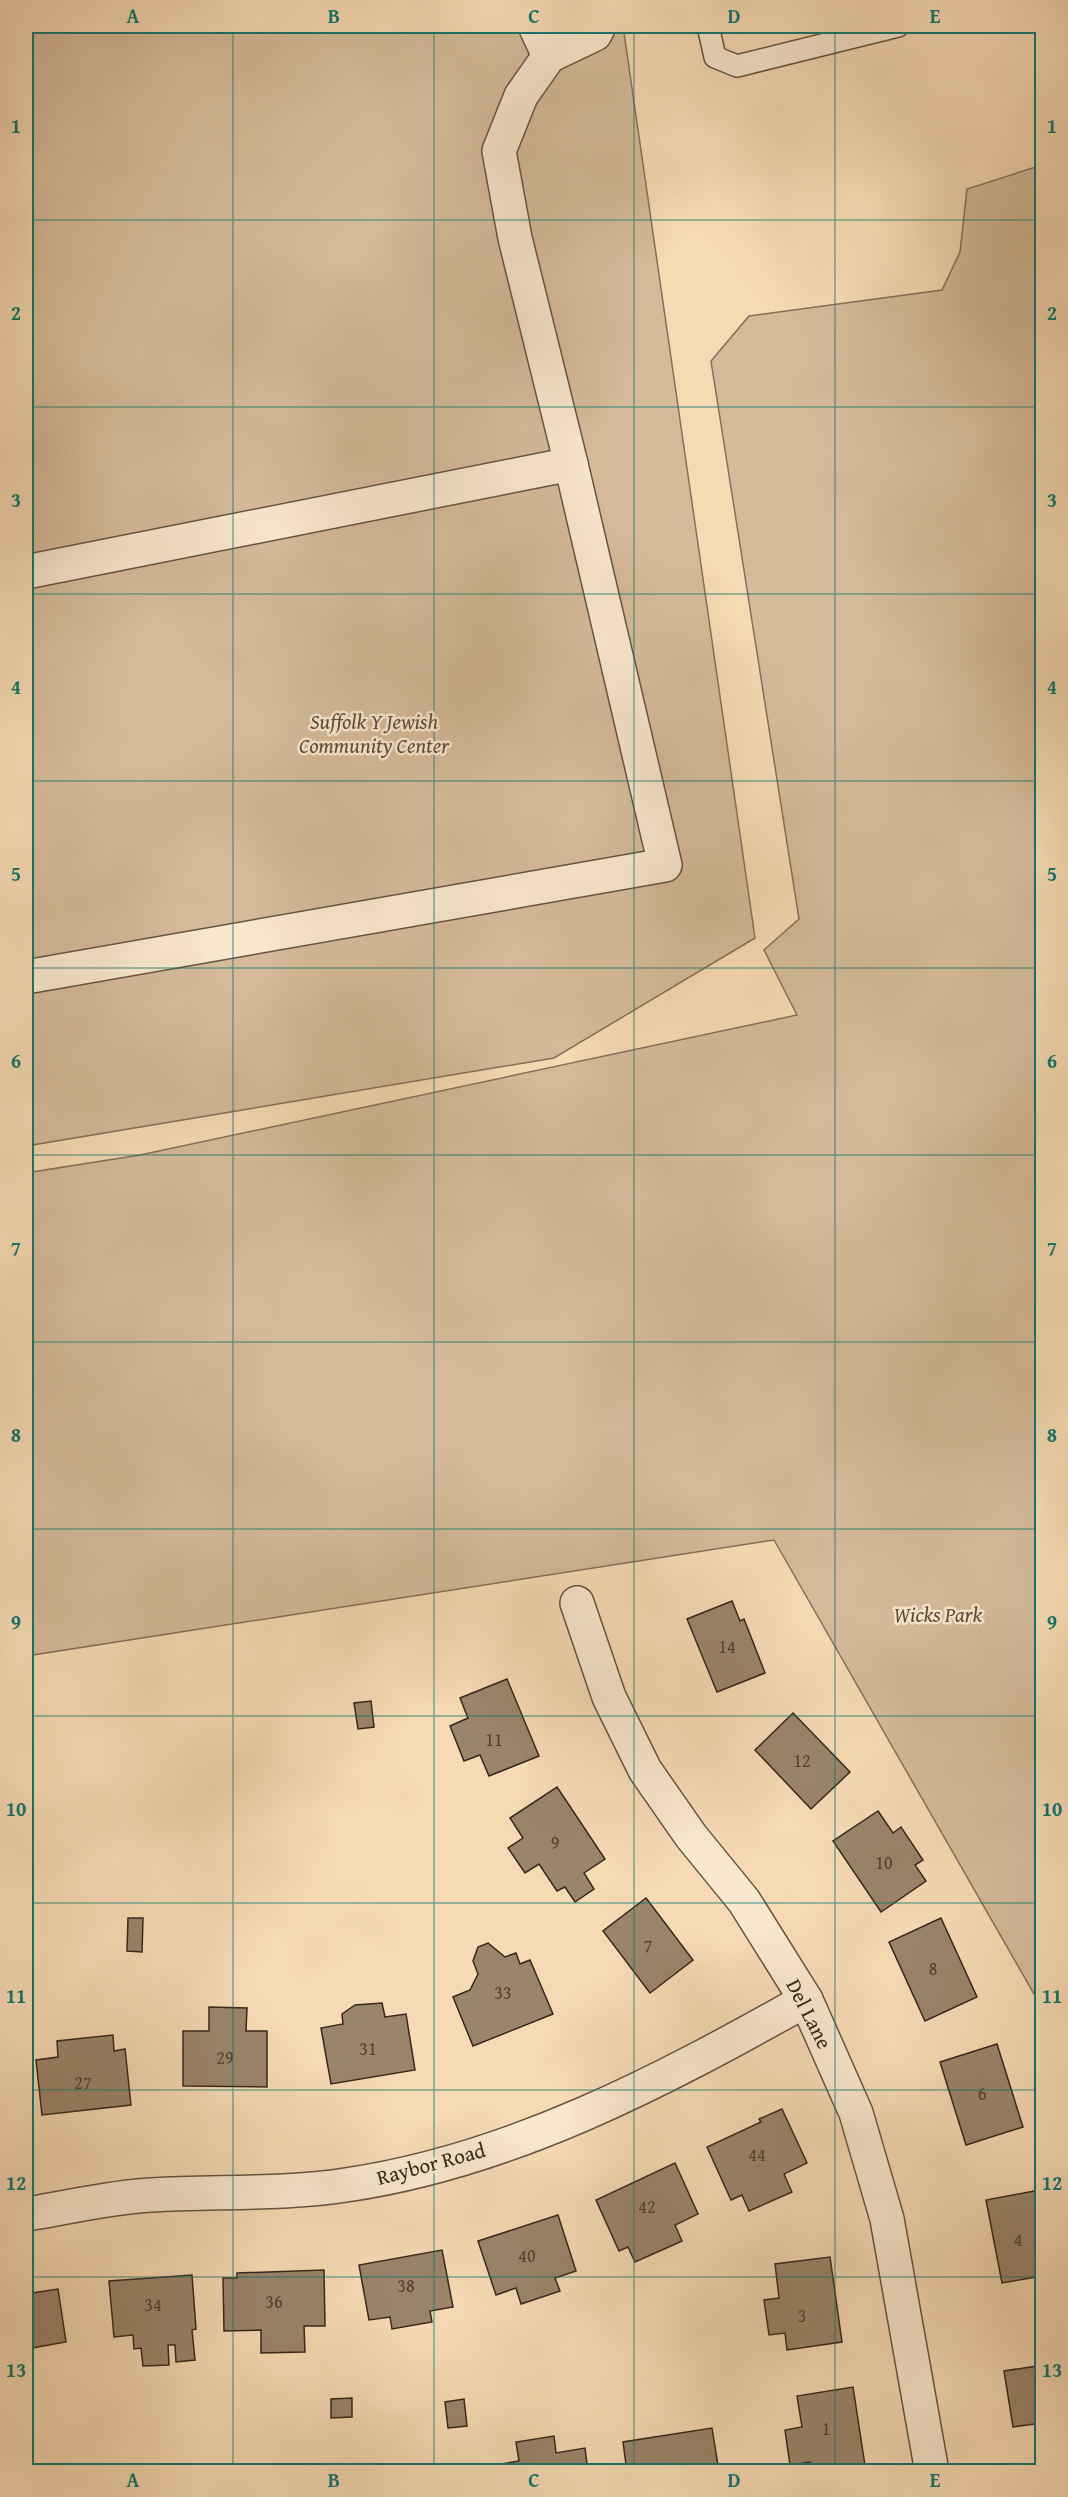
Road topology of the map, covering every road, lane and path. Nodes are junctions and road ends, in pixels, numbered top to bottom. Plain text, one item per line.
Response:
1 (535, 26) edge
2 (599, 26) edge
3 (708, 26) edge
4 (898, 26) edge
5 (549, 56) junction
6 (571, 464) junction
7 (26, 572) edge
8 (26, 977) edge
9 (577, 1603) dead end
10 (806, 2000) junction
11 (26, 2214) edge
12 (932, 2472) edge

1 - 5 street
2 - 5 street
3 - 4 lane
5 - 6 street
6 - 7 street
6 - 8 street
9 - 10 street, Del Lane
10 - 11 street, Raybor Road
10 - 12 street, Del Lane

